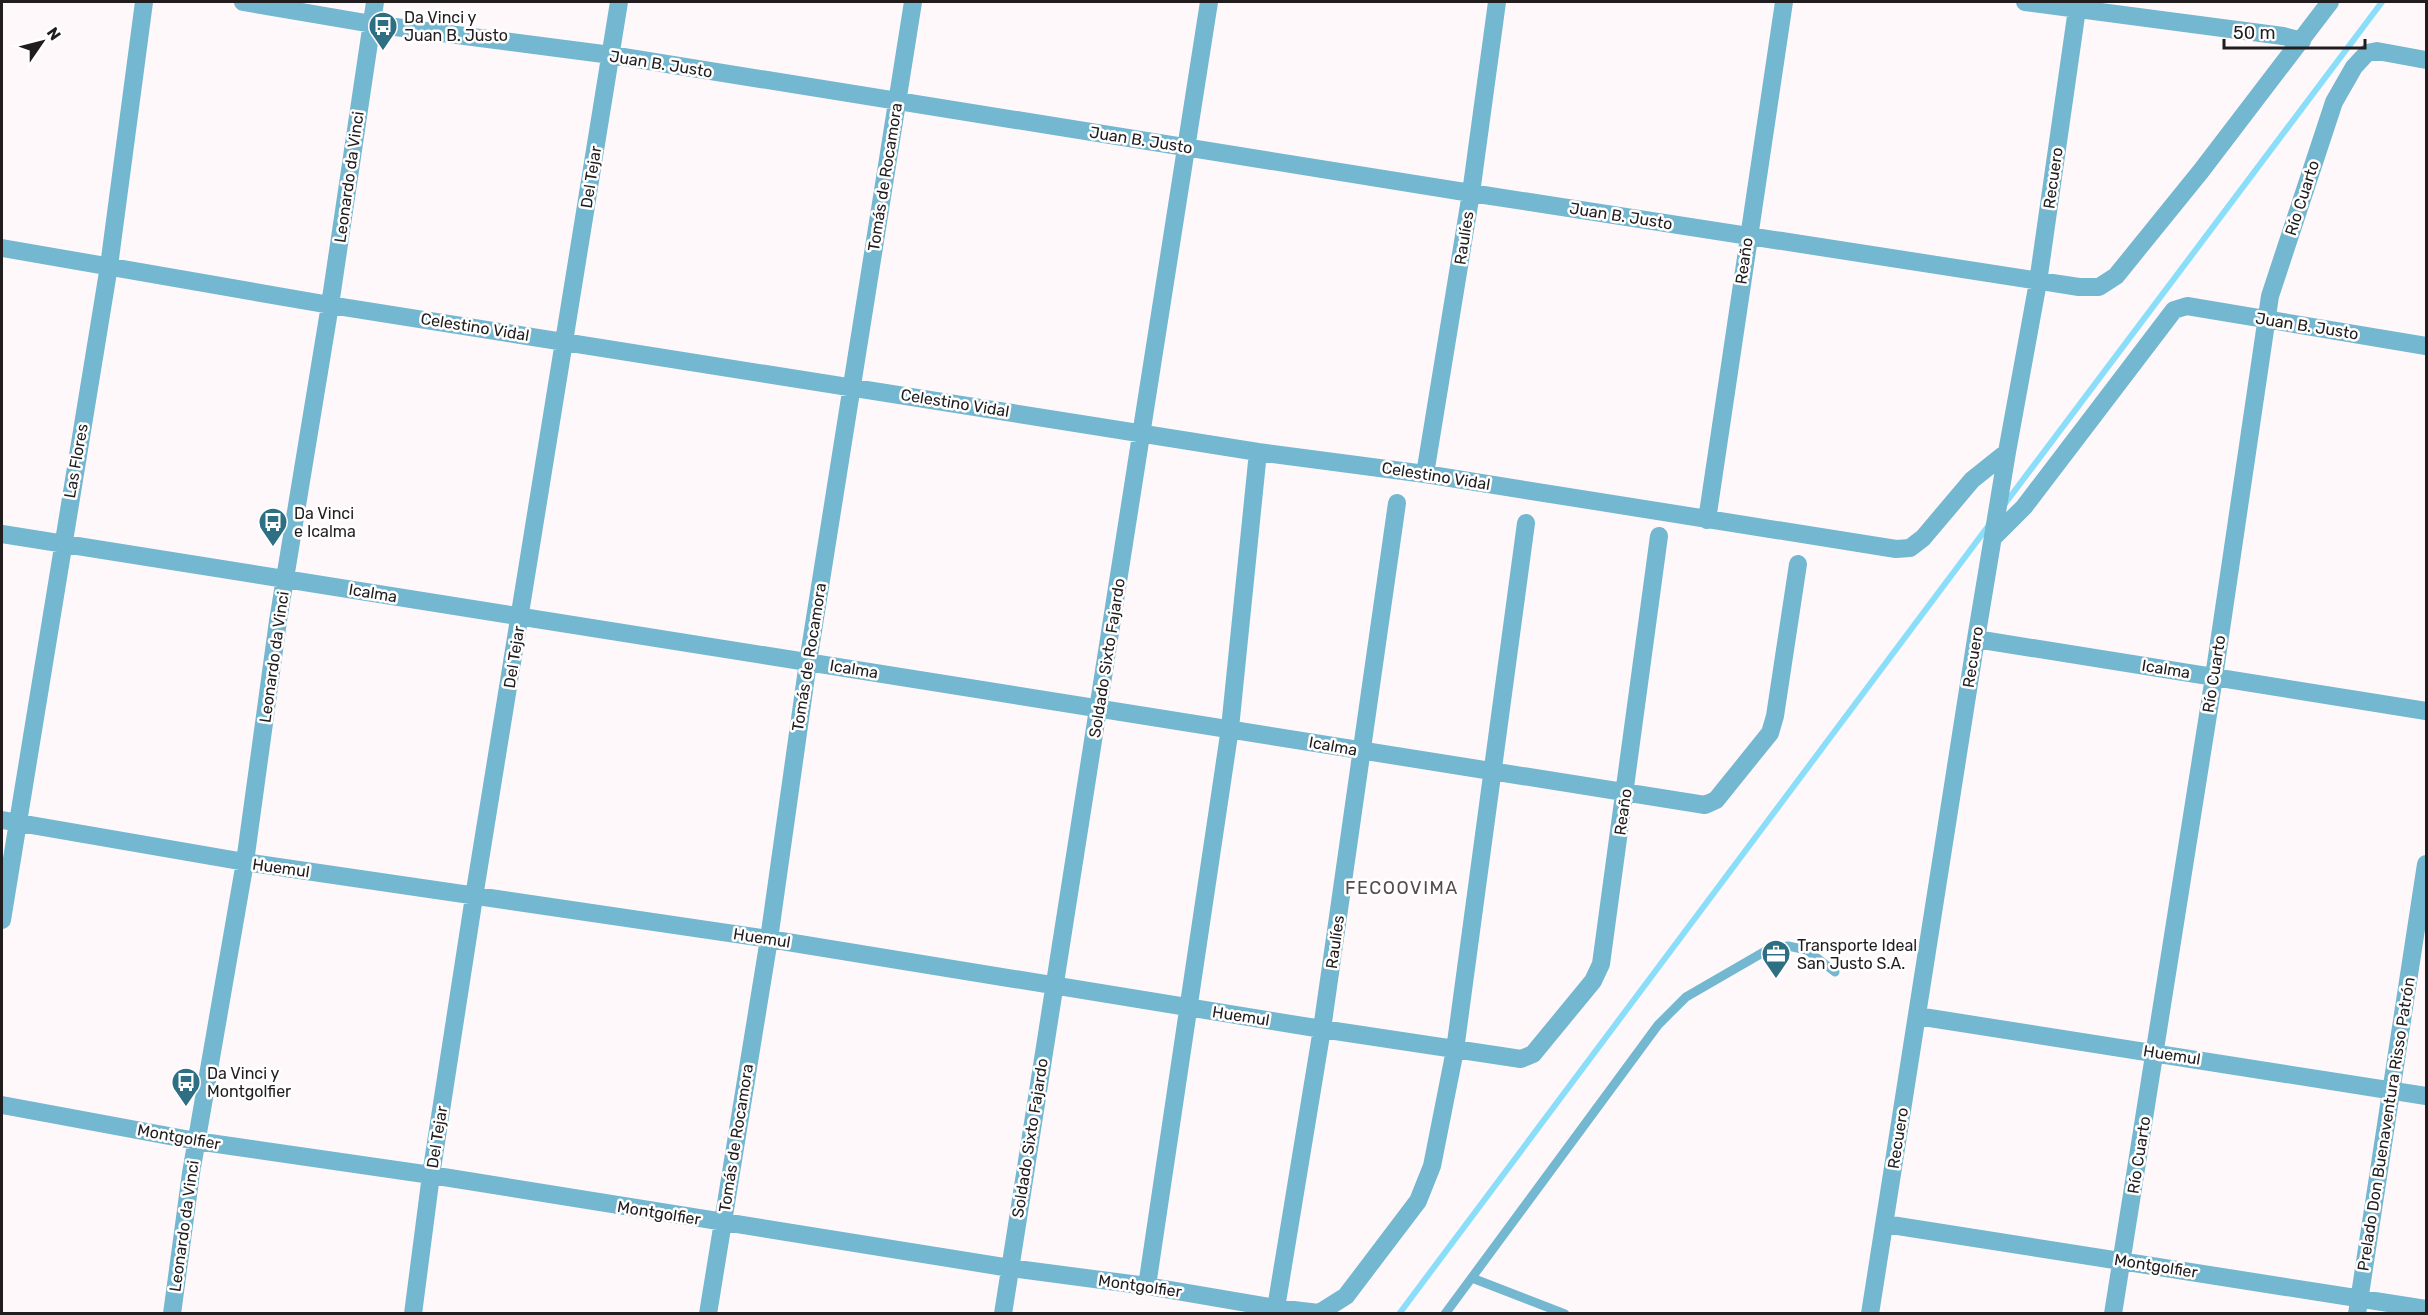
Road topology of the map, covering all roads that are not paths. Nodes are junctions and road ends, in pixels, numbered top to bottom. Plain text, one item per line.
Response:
1 (144, 2) edge
2 (243, 2) edge
3 (375, 2) edge
4 (619, 2) edge
5 (913, 2) edge
6 (1209, 2) edge
7 (1497, 2) edge
8 (1784, 2) edge
9 (2025, 2) edge
10 (2330, 2) edge
11 (2078, 5) edge
12 (372, 24) junction
13 (2302, 41) junction
14 (611, 56) junction
15 (2427, 60) edge
16 (897, 101) junction
17 (1187, 147) junction
18 (1471, 193) junction
19 (1748, 235) junction
20 (2, 248) edge
21 (109, 266) junction
22 (2038, 282) junction
23 (330, 305) junction
24 (2266, 320) junction
25 (565, 341) junction
26 (2427, 346) edge
27 (852, 387) junction
28 (1142, 433) junction
29 (1258, 452) junction
30 (2007, 452) junction
31 (1425, 474) junction
32 (1397, 503) dead end
33 (1707, 520) junction
34 (1526, 523) dead end
35 (2, 534) edge
36 (1659, 536) dead end
37 (1993, 538) junction
38 (62, 544) junction
39 (1798, 564) dead end
40 (285, 579) junction
41 (520, 617) junction
42 (1976, 639) junction
43 (808, 662) junction
44 (2214, 677) junction
45 (1100, 709) junction
46 (2427, 711) edge
47 (1230, 728) junction
48 (1363, 751) junction
49 (1494, 771) junction
50 (1626, 792) junction
51 (10, 822) edge
52 (245, 862) junction
53 (2427, 864) edge
54 (474, 897) junction
55 (2, 920) edge
56 (769, 939) junction
57 (1835, 972) dead end
58 (1053, 986) junction
59 (1190, 1008) junction
60 (1917, 1016) junction
61 (1322, 1029) junction
62 (1455, 1050) junction
63 (2156, 1052) junction
64 (1521, 1059) joint
65 (2391, 1091) junction
66 (2427, 1096) edge
67 (2, 1105) edge
68 (196, 1141) junction
69 (431, 1175) junction
70 (722, 1223) junction
71 (1885, 1224) junction
72 (2121, 1261) junction
73 (1010, 1268) junction
74 (1472, 1278) junction
75 (1147, 1286) junction
76 (2359, 1305) edge
77 (1276, 1308) junction
78 (2427, 1309) edge
79 (1319, 1313) edge
80 (172, 1314) edge
81 (413, 1314) edge
82 (708, 1314) edge
83 (1003, 1314) edge
84 (1445, 1314) edge
85 (1565, 1314) edge
86 (1869, 1314) edge
87 (2113, 1314) edge

1 - 21 street, Las Flores
2 - 12 street, Juan B. Justo
3 - 12 street, Leonardo da Vinci
4 - 14 street, Del Tejar
5 - 16 street, Tomás de Rocamora
6 - 17 street, Soldado Sixto Fajardo
7 - 18 street, Raulíes
8 - 19 street, Reaño
9 - 11 street
10 - 13 street, Juan B. Justo
11 - 13 street
11 - 22 street, Recuero
12 - 14 street, Juan B. Justo
12 - 23 street, Leonardo da Vinci
13 - 22 street, Juan B. Justo
14 - 16 street, Juan B. Justo
14 - 25 street, Del Tejar
15 - 24 street, Río Cuarto
16 - 17 street, Juan B. Justo
16 - 27 street, Tomás de Rocamora
17 - 18 street, Juan B. Justo
17 - 28 street, Soldado Sixto Fajardo
18 - 19 street, Juan B. Justo
18 - 31 street, Raulíes
19 - 22 street, Juan B. Justo
19 - 33 street, Reaño
20 - 21 street, Celestino Vidal
21 - 23 street, Celestino Vidal
21 - 38 street, Las Flores
22 - 30 street, Recuero
23 - 25 street, Celestino Vidal
23 - 40 street, Leonardo da Vinci
24 - 26 street, Juan B. Justo
24 - 37 street, Juan B. Justo
24 - 44 street, Río Cuarto
25 - 27 street, Celestino Vidal
25 - 41 street, Del Tejar
27 - 28 street, Celestino Vidal
27 - 43 street, Tomás de Rocamora
28 - 29 street, Celestino Vidal
28 - 45 street, Soldado Sixto Fajardo
29 - 31 street, Celestino Vidal
29 - 47 street
30 - 33 street, Celestino Vidal
30 - 37 street, Recuero
31 - 33 street, Celestino Vidal
32 - 48 street, Raulíes
34 - 49 street
35 - 38 street, Icalma
36 - 50 street, Reaño
37 - 42 street, Recuero
38 - 40 street, Icalma
38 - 51 street, Las Flores
39 - 50 street, Icalma
40 - 41 street, Icalma
40 - 52 street, Leonardo da Vinci
41 - 43 street, Icalma
41 - 54 street, Del Tejar
42 - 44 street, Icalma
42 - 60 street, Recuero
43 - 45 street, Icalma
43 - 56 street, Tomás de Rocamora
44 - 46 street, Icalma
44 - 63 street, Río Cuarto
45 - 47 street, Icalma
45 - 58 street, Soldado Sixto Fajardo
47 - 48 street, Icalma
47 - 59 street
48 - 49 street, Icalma
48 - 61 street, Raulíes
49 - 50 street, Icalma
49 - 62 street
50 - 64 street, Reaño
51 - 52 street, Huemul
51 - 55 street, Las Flores
52 - 54 street, Huemul
52 - 68 street, Leonardo da Vinci
53 - 65 street, Prelado Don Buenaventura Risso Patrón
54 - 56 street, Huemul
54 - 69 street, Del Tejar
56 - 58 street, Huemul
56 - 70 street, Tomás de Rocamora
57 - 74 lane
58 - 59 street, Huemul
58 - 73 street, Soldado Sixto Fajardo
59 - 61 street, Huemul
59 - 75 street
60 - 63 street, Huemul
60 - 71 street, Recuero
61 - 62 street, Huemul
61 - 77 street, Raulíes
62 - 64 street, Huemul
62 - 79 street
63 - 65 street, Huemul
63 - 72 street, Río Cuarto
65 - 66 street, Huemul
65 - 76 street, Prelado Don Buenaventura Risso Patrón
67 - 68 street, Montgolfier
68 - 69 street, Montgolfier
68 - 80 street, Leonardo da Vinci
69 - 70 street, Montgolfier
69 - 81 street, Del Tejar
70 - 73 street, Montgolfier
70 - 82 street, Tomás de Rocamora
71 - 72 street, Montgolfier
71 - 86 street, Recuero
72 - 76 street, Montgolfier
72 - 87 street, Río Cuarto
73 - 75 street, Montgolfier
73 - 83 street, Soldado Sixto Fajardo
74 - 84 lane
74 - 85 lane
75 - 77 street, Montgolfier
76 - 78 street, Montgolfier
77 - 79 street, Montgolfier

